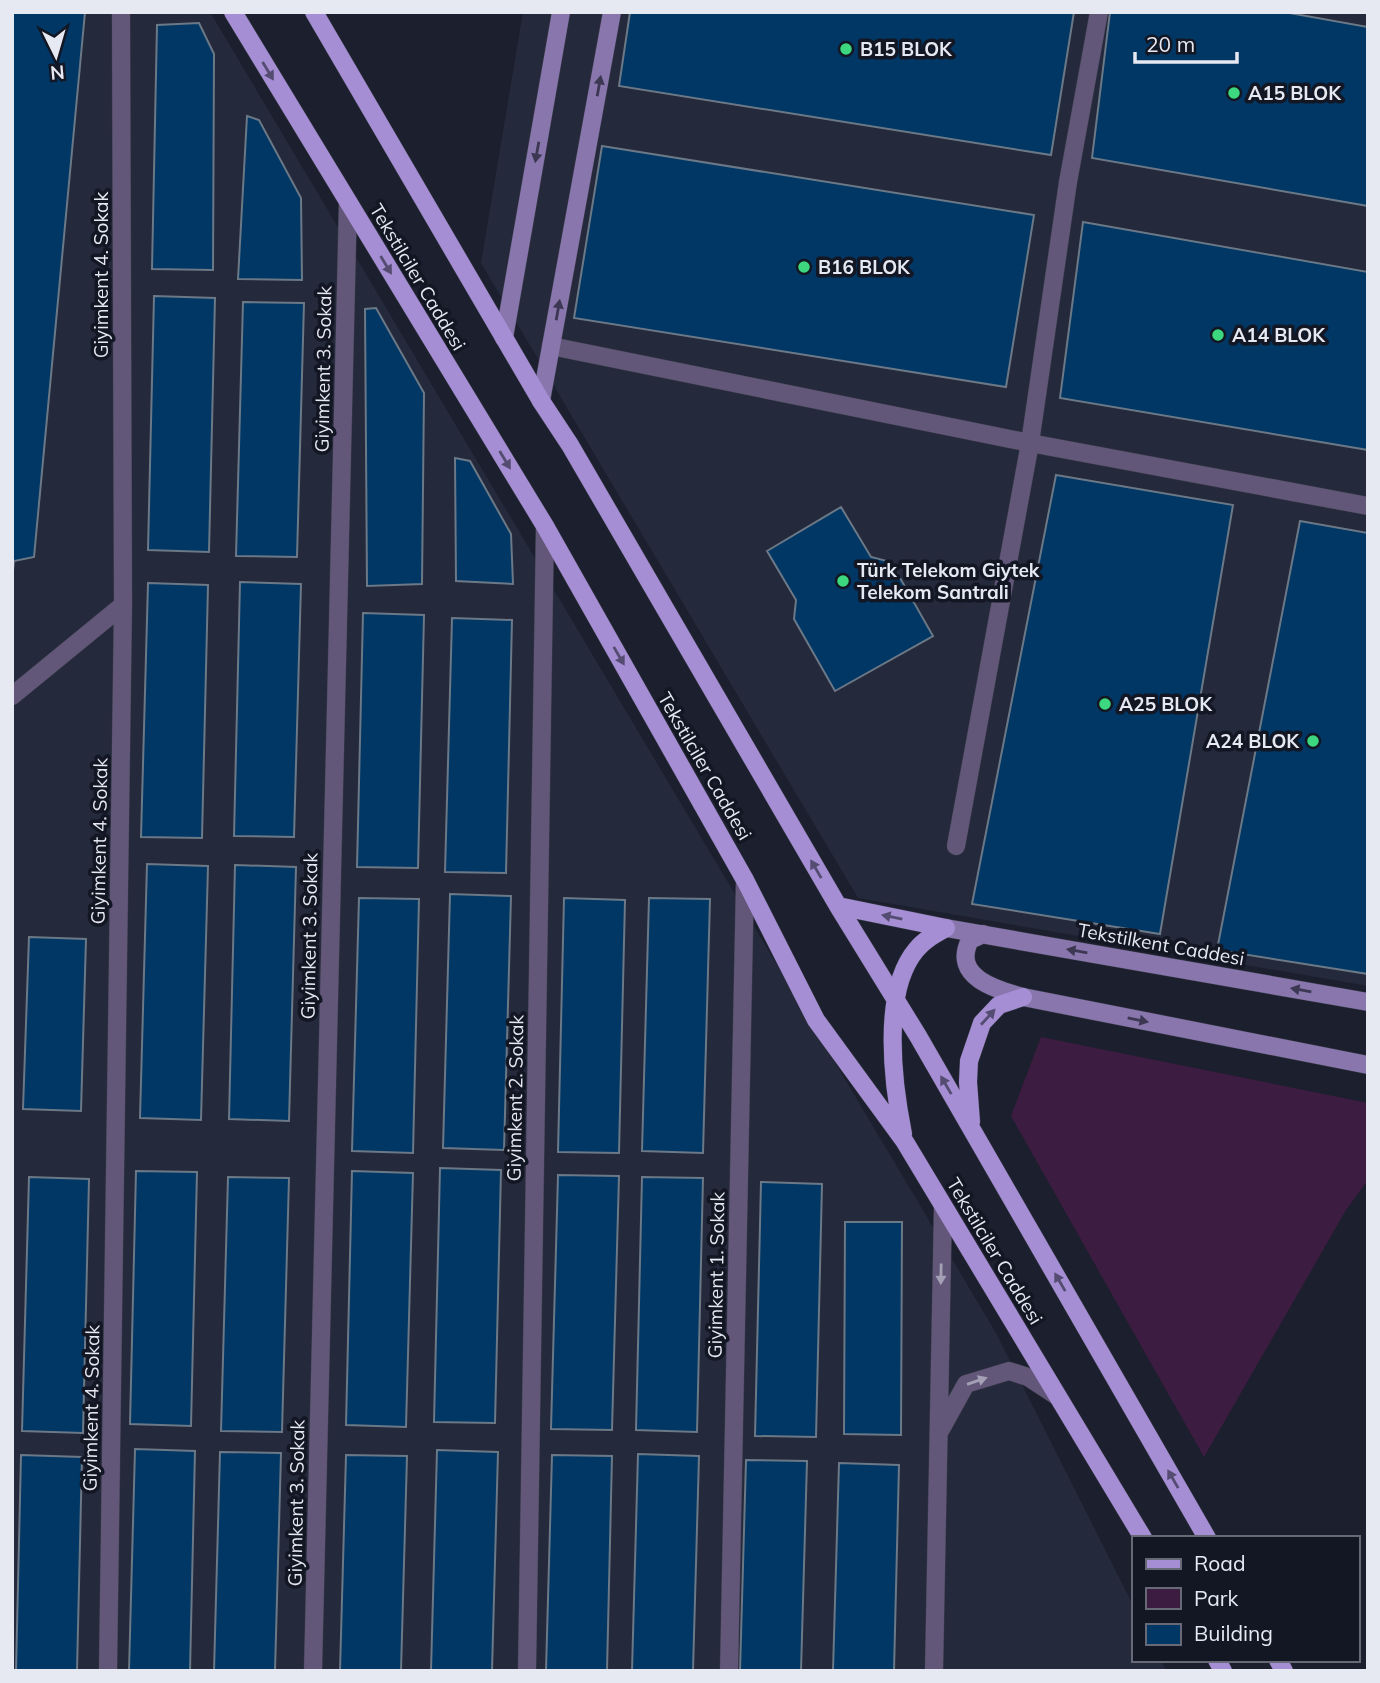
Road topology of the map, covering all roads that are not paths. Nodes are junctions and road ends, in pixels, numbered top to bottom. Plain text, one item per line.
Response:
1 (121, 12) edge
2 (233, 12) edge
3 (314, 12) edge
4 (561, 12) edge
5 (612, 12) edge
6 (1099, 12) edge
7 (348, 202) junction
8 (504, 338) junction
9 (551, 346) junction
10 (541, 401) junction
11 (1030, 443) junction
12 (1368, 506) edge
13 (545, 526) junction
14 (123, 605) junction
15 (12, 696) edge
16 (956, 846) dead end
17 (746, 880) junction
18 (838, 906) junction
19 (946, 928) junction
20 (983, 934) junction
21 (1023, 997) junction
22 (895, 1000) junction
23 (1368, 1002) edge
24 (1368, 1065) edge
25 (971, 1129) junction
26 (905, 1142) junction
27 (943, 1206) junction
28 (1057, 1396) junction
29 (938, 1434) junction
30 (1142, 1536) edge
31 (1207, 1536) edge
32 (108, 1671) edge
33 (313, 1671) edge
34 (527, 1671) edge
35 (730, 1671) edge
36 (934, 1671) edge

1 - 14 street, Giyimkent 4. Sokak
2 -> 7 main road, Tekstilciler Caddesi
3 - 8 main road, Tekstilciler Caddesi
4 -> 8 main road
9 -> 5 main road
6 - 11 street
7 -> 13 main road, Tekstilciler Caddesi
7 - 33 street, Giyimkent 3. Sokak
8 - 10 main road, Tekstilciler Caddesi
9 - 10 main road
9 - 11 street
18 -> 10 main road, Tekstilciler Caddesi
11 - 12 street
11 - 16 street
13 -> 17 main road, Tekstilciler Caddesi
13 - 34 street, Giyimkent 2. Sokak
14 - 15 street
14 - 32 street, Giyimkent 4. Sokak
17 - 26 main road, Tekstilciler Caddesi
17 - 35 street, Giyimkent 1. Sokak
19 -> 18 main road
18 - 22 main road, Tekstilciler Caddesi
19 - 20 main road, Tekstilkent Caddesi
19 - 22 main road
20 - 21 main road
23 -> 20 main road, Tekstilkent Caddesi
21 -> 24 main road
25 -> 21 main road
25 -> 22 main road, Tekstilciler Caddesi
22 - 26 main road
31 -> 25 main road, Tekstilciler Caddesi
26 - 27 main road, Tekstilciler Caddesi
27 - 28 main road, Tekstilciler Caddesi
27 -> 29 street
29 -> 28 street
28 - 30 main road, Tekstilciler Caddesi
29 - 36 street

